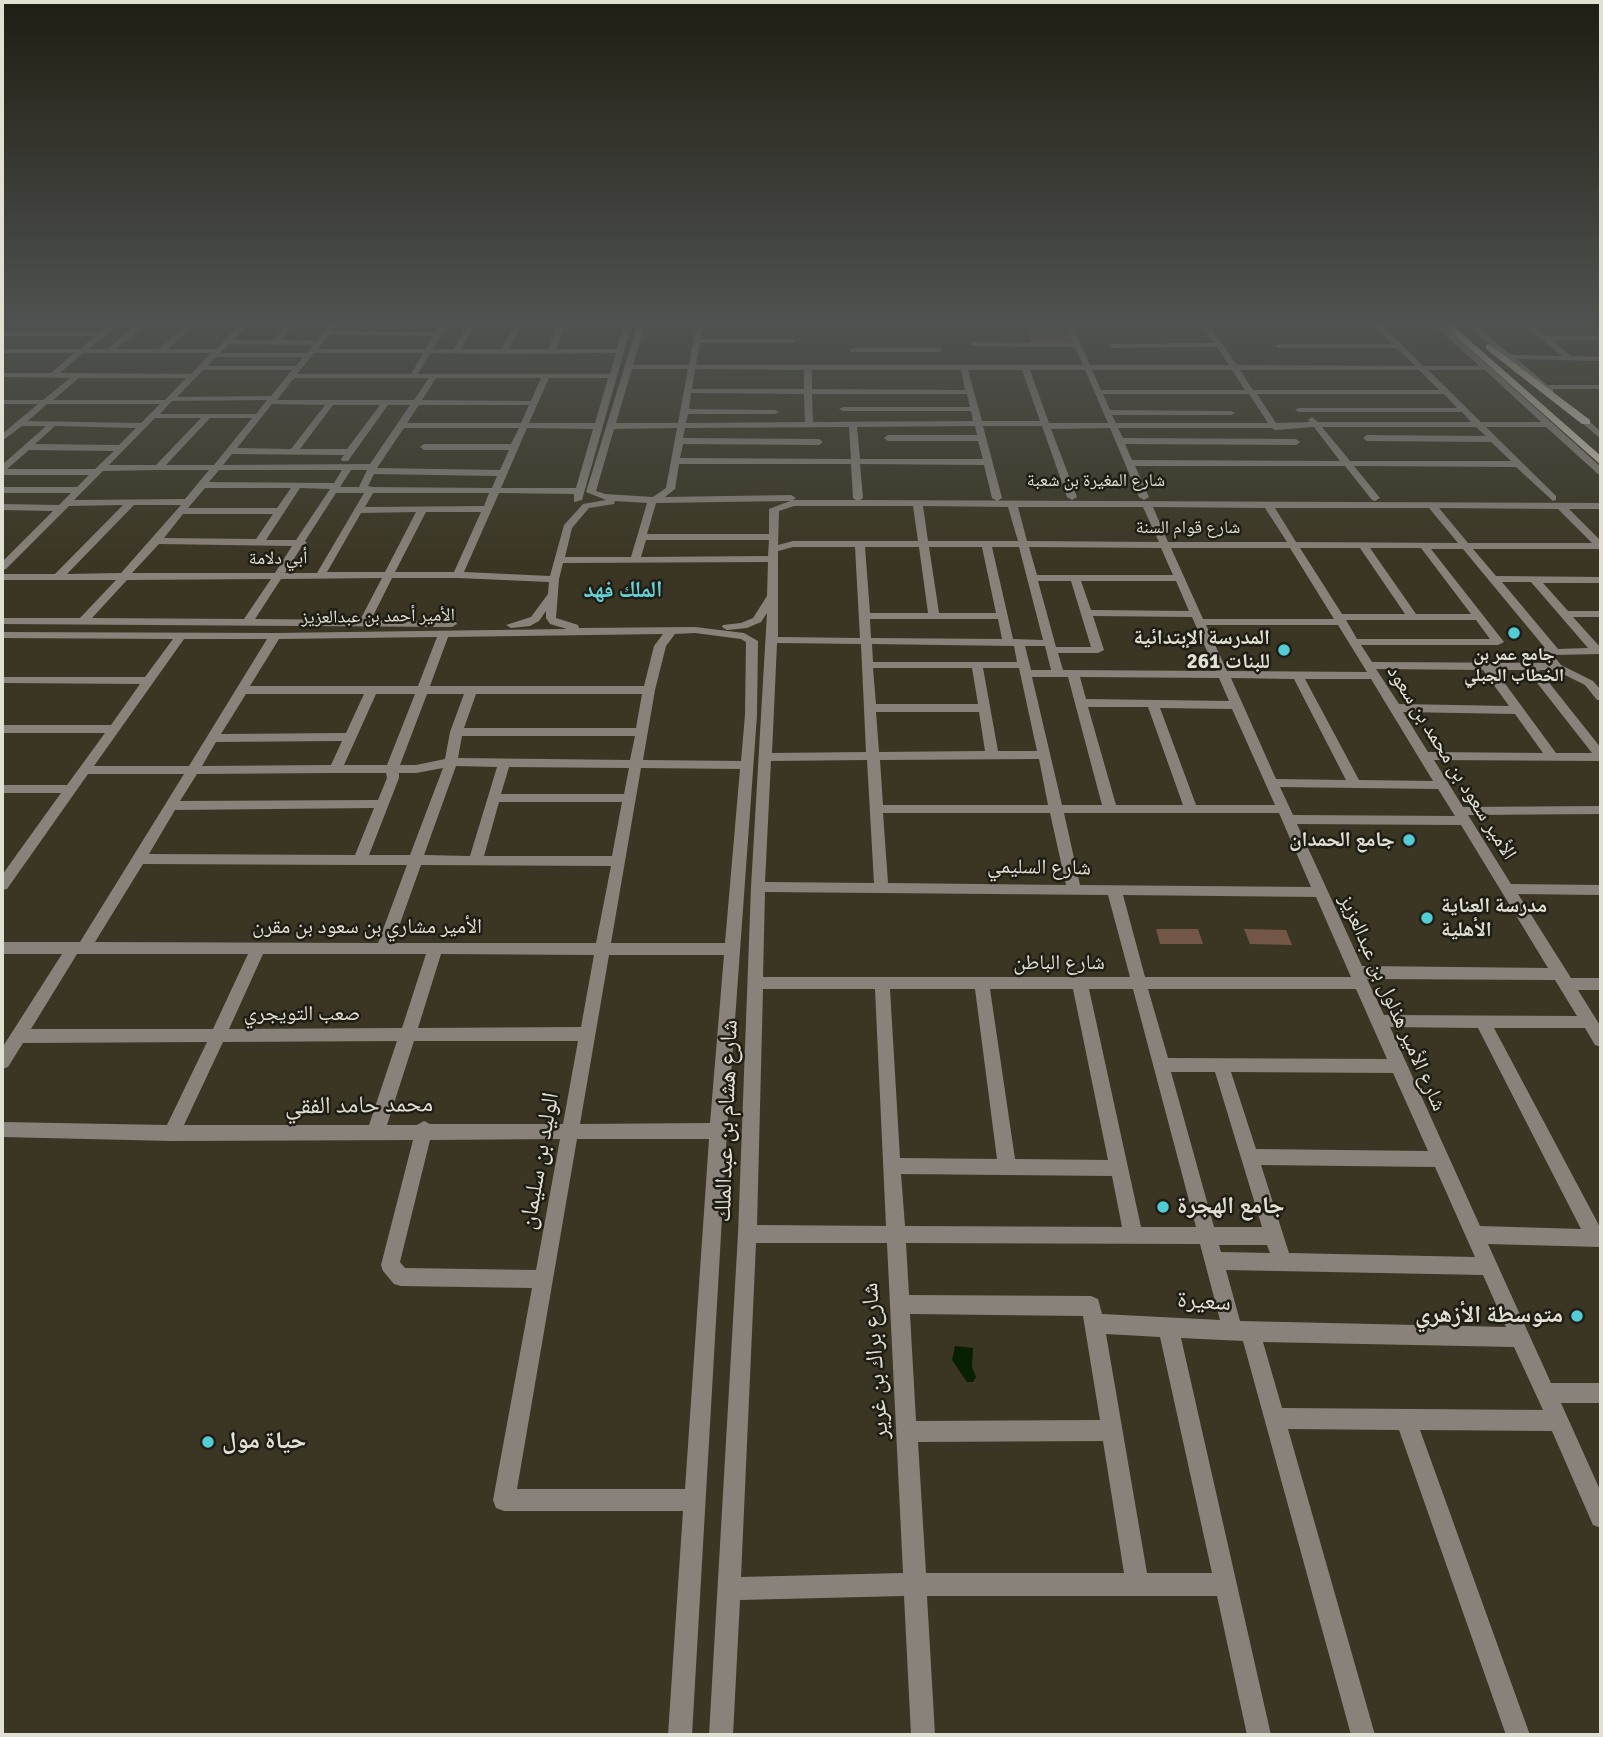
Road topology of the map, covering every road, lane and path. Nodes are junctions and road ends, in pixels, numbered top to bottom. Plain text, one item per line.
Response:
1 (42, 404) edge
2 (164, 404) edge
3 (269, 404) edge
4 (329, 404) edge
5 (383, 404) edge
6 (414, 404) edge
7 (533, 404) edge
8 (604, 404) edge
9 (619, 404) edge
10 (686, 404) edge
11 (776, 404) edge
12 (811, 404) edge
13 (842, 404) edge
14 (973, 404) edge
15 (1038, 404) edge
16 (1102, 404) edge
17 (1225, 404) edge
18 (1262, 404) edge
19 (1294, 404) edge
20 (1459, 404) edge
21 (1527, 404) edge
22 (1536, 404) edge
23 (1552, 404) edge
24 (1563, 404) edge
25 (1565, 404) edge
26 (843, 409) junction
27 (974, 409) junction
28 (1299, 410) junction
29 (1465, 410) junction
30 (685, 411) junction
31 (775, 412) junction
32 (1106, 412) junction
33 (1231, 413) junction
34 (152, 416) junction
35 (208, 416) junction
36 (259, 416) junction
37 (1586, 422) junction
38 (19, 423) junction
39 (978, 423) junction
40 (848, 424) junction
41 (887, 424) junction
42 (1318, 424) junction
43 (1356, 424) junction
44 (1479, 424) junction
45 (1549, 424) junction
46 (52, 425) junction
47 (400, 425) junction
48 (435, 425) junction
49 (523, 425) junction
50 (814, 425) junction
51 (1046, 425) junction
52 (142, 426) junction
53 (597, 426) junction
54 (612, 426) junction
55 (682, 426) junction
56 (774, 426) junction
57 (1112, 427) junction
58 (1240, 427) junction
59 (1280, 427) junction
60 (1601, 436) edge
61 (2, 438) edge
62 (888, 438) junction
63 (981, 438) junction
64 (1367, 438) junction
65 (1494, 439) junction
66 (679, 440) junction
67 (1119, 441) junction
68 (819, 442) junction
69 (1296, 442) junction
70 (27, 447) junction
71 (515, 447) junction
72 (121, 448) junction
73 (1601, 448) edge
74 (295, 450) junction
75 (229, 451) junction
76 (350, 452) junction
77 (1379, 455) junction
78 (416, 459) junction
79 (675, 461) junction
80 (819, 462) junction
81 (855, 462) junction
82 (891, 462) junction
83 (988, 462) junction
84 (1601, 462) edge
85 (1129, 463) junction
86 (1310, 463) junction
87 (1348, 463) junction
88 (1519, 464) junction
89 (158, 468) junction
90 (214, 468) junction
91 (343, 468) junction
92 (373, 469) junction
93 (2, 470) edge
94 (99, 470) junction
95 (1601, 472) edge
96 (503, 473) junction
97 (201, 485) junction
98 (297, 486) junction
99 (335, 488) junction
100 (670, 489) junction
101 (2, 490) edge
102 (79, 490) junction
103 (370, 490) junction
104 (496, 490) junction
105 (580, 491) junction
106 (1072, 497) junction
107 (858, 498) junction
108 (997, 498) junction
109 (1374, 498) junction
110 (1553, 498) junction
111 (686, 499) junction
112 (718, 499) junction
113 (1601, 499) edge
114 (651, 500) junction
115 (1146, 501) junction
116 (132, 502) junction
117 (186, 502) junction
118 (64, 505) junction
119 (918, 505) junction
120 (1013, 506) junction
121 (1269, 506) junction
122 (1601, 506) edge
123 (2, 507) edge
124 (1433, 507) junction
125 (1562, 507) junction
126 (423, 509) junction
127 (487, 509) junction
128 (774, 509) joint
129 (359, 510) junction
130 (178, 511) junction
131 (281, 511) junction
132 (567, 527) junction
133 (640, 537) junction
134 (156, 541) junction
135 (259, 542) junction
136 (302, 543) junction
137 (773, 543) junction
138 (860, 544) junction
139 (924, 544) junction
140 (1024, 544) junction
141 (986, 545) junction
142 (1165, 545) junction
143 (1293, 545) junction
144 (1363, 545) junction
145 (1423, 545) junction
146 (1465, 545) junction
147 (1601, 546) edge
148 (561, 560) junction
149 (635, 560) junction
150 (2, 567) edge
151 (458, 575) junction
152 (126, 576) junction
153 (320, 576) junction
154 (390, 576) junction
155 (2, 577) edge
156 (58, 577) junction
157 (277, 577) junction
158 (1033, 578) junction
159 (1076, 578) junction
160 (1180, 578) junction
161 (554, 579) junction
162 (1494, 579) junction
163 (1534, 579) junction
164 (1601, 580) edge
165 (552, 595) junction
166 (772, 595) junction
167 (1087, 613) junction
168 (1565, 614) junction
169 (1601, 614) edge
170 (864, 616) junction
171 (934, 616) junction
172 (1003, 616) junction
173 (1413, 617) junction
174 (1479, 617) junction
175 (1197, 618) junction
176 (1340, 620) junction
177 (2, 621) edge
178 (83, 622) junction
179 (247, 623) junction
180 (364, 623) junction
181 (612, 630) junction
182 (695, 630) junction
183 (444, 634) junction
184 (2, 635) edge
185 (181, 636) junction
186 (275, 636) junction
187 (661, 636) junction
188 (772, 640) junction
189 (752, 641) joint
190 (866, 641) junction
191 (1014, 642) junction
192 (1353, 642) junction
193 (1051, 647) junction
194 (1599, 651) edge
195 (1555, 652) junction
196 (867, 665) junction
197 (977, 665) junction
198 (1486, 666) junction
199 (1530, 666) junction
200 (1557, 667) junction
201 (1024, 669) junction
202 (1371, 671) junction
203 (1058, 674) junction
204 (1073, 674) junction
205 (1224, 676) junction
206 (1298, 676) junction
207 (1581, 678) junction
208 (1601, 678) edge
209 (2, 680) edge
210 (149, 681) junction
211 (372, 690) junction
212 (423, 690) junction
213 (471, 690) junction
214 (649, 690) junction
215 (242, 691) junction
216 (1601, 697) edge
217 (1080, 703) junction
218 (1153, 704) junction
219 (1237, 705) junction
220 (870, 708) junction
221 (984, 708) junction
222 (1395, 708) junction
223 (1518, 710) junction
224 (2, 729) edge
225 (114, 729) junction
226 (456, 732) junction
227 (641, 732) junction
228 (350, 737) junction
229 (212, 738) junction
230 (992, 755) junction
231 (1042, 755) junction
232 (1425, 756) junction
233 (1552, 756) junction
234 (766, 757) junction
235 (872, 757) junction
236 (1601, 757) edge
237 (451, 762) junction
238 (504, 763) junction
239 (635, 765) junction
240 (746, 765) junction
241 (392, 769) junction
242 (84, 770) junction
243 (192, 770) junction
244 (335, 770) junction
245 (1272, 783) junction
246 (1355, 784) junction
247 (1443, 785) junction
248 (2, 789) edge
249 (71, 789) junction
250 (495, 798) junction
251 (629, 798) junction
252 (382, 804) junction
253 (170, 806) junction
254 (1056, 808) junction
255 (1110, 808) junction
256 (1191, 808) junction
257 (876, 809) junction
258 (1601, 810) edge
259 (1286, 814) junction
260 (1462, 816) junction
261 (137, 859) junction
262 (360, 860) junction
263 (417, 860) junction
264 (475, 861) junction
265 (618, 862) junction
266 (2, 885) edge
267 (758, 887) junction
268 (881, 887) junction
269 (1507, 889) junction
270 (1074, 890) junction
271 (1114, 890) junction
272 (1601, 890) edge
273 (1319, 892) junction
274 (259, 947) junction
275 (384, 947) junction
276 (2, 948) edge
277 (78, 948) junction
278 (436, 948) junction
279 (604, 948) junction
280 (732, 949) junction
281 (1359, 978) junction
282 (1562, 979) junction
283 (882, 982) junction
284 (757, 983) junction
285 (982, 984) junction
286 (1080, 984) junction
287 (1601, 984) edge
288 (1139, 985) junction
289 (1378, 1021) junction
290 (1590, 1022) junction
291 (1483, 1023) junction
292 (408, 1034) junction
293 (586, 1034) junction
294 (19, 1036) junction
295 (215, 1036) junction
296 (1601, 1040) edge
297 (2, 1062) edge
298 (1161, 1065) junction
299 (1221, 1066) junction
300 (1398, 1066) junction
301 (2, 1129) edge
302 (424, 1129) junction
303 (570, 1129) junction
304 (718, 1130) junction
305 (376, 1131) junction
306 (172, 1133) junction
307 (1248, 1157) junction
308 (1439, 1159) junction
309 (891, 1166) junction
310 (1007, 1166) junction
311 (1119, 1168) junction
312 (894, 1233) junction
313 (747, 1234) junction
314 (1133, 1235) junction
315 (1207, 1236) junction
316 (1274, 1236) junction
317 (1474, 1236) junction
318 (1599, 1238) edge
319 (1214, 1261) junction
320 (1282, 1262) junction
321 (1488, 1266) junction
322 (545, 1279) junction
323 (899, 1304) junction
324 (1094, 1323) junction
325 (1168, 1326) junction
326 (1242, 1331) junction
327 (1520, 1337) junction
328 (1544, 1393) junction
329 (1601, 1394) edge
330 (1275, 1418) junction
331 (1406, 1420) junction
332 (1556, 1421) junction
333 (1112, 1430) junction
334 (908, 1432) junction
335 (693, 1500) junction
336 (1601, 1517) edge
337 (1137, 1583) junction
338 (914, 1584) junction
339 (1225, 1585) junction
340 (727, 1589) junction
341 (680, 1735) edge
342 (721, 1735) edge
343 (923, 1735) edge
344 (1259, 1735) edge
345 (1363, 1735) edge
346 (1518, 1735) edge

1 - 38 street
2 - 34 street
3 - 36 street
4 - 74 street
5 - 76 street
6 - 47 street
7 - 49 street
8 - 53 street
9 - 54 street
10 - 30 street
11 - 31 street
12 - 50 street
13 - 26 street
14 - 27 street
15 - 51 street
16 - 32 street, شارع الأمير هذلول بن عبدالعزيز
17 - 33 street
18 - 59 street
19 - 28 street
20 - 29 street
21 - 45 street
22 - 84 main road
23 - 73 main road
24 - 37 main road
25 - 37 street
26 - 27 street
26 - 40 street
27 - 39 street
28 - 29 street
28 - 42 street
29 - 44 street
30 - 31 street
30 - 55 street
31 - 56 street
32 - 33 street
32 - 57 street, شارع الأمير هذلول بن عبدالعزيز
33 - 58 street
34 - 35 street
34 - 52 street
35 - 36 street
35 - 89 street
36 - 75 street
37 - 60 street
38 - 46 street
38 - 61 street
39 - 41 street
39 - 51 street
39 - 63 street
40 - 41 street
40 - 50 street
40 - 81 street
41 - 62 street
42 - 43 street
42 - 59 street
42 - 87 street
43 - 44 street
43 - 64 street
44 - 45 street
44 - 65 street
45 - 95 street
46 - 52 street
46 - 70 street
47 - 48 street
47 - 92 street
48 - 49 street
48 - 78 street
49 - 53 street
49 - 71 street
50 - 56 street
50 - 68 street
51 - 57 street
51 - 106 street
52 - 72 street
53 - 105 street
54 - 55 street
54 - 114 street, شارع المغيرة بن شعبة
55 - 56 street
55 - 66 street
57 - 58 street
57 - 67 street, شارع الأمير هذلول بن عبدالعزيز
58 - 59 street
59 - 69 street
62 - 63 street
62 - 82 street
63 - 83 street
64 - 65 street
64 - 77 street
65 - 88 street
66 - 68 street
66 - 79 street
67 - 69 street
67 - 85 street, شارع الأمير هذلول بن عبدالعزيز
68 - 80 street
69 - 86 street
70 - 72 street
70 - 93 street
71 - 78 street
71 - 96 street
72 - 94 street
74 - 75 street
74 - 76 street
75 - 90 street
76 - 91 street
77 - 87 street
77 - 88 street
78 - 92 street
78 - 96 street
79 - 80 street
79 - 100 street
80 - 81 street
81 - 82 street
81 - 107 street
82 - 83 street
83 - 108 street
85 - 86 street
85 - 115 street, شارع الأمير هذلول بن عبدالعزيز
86 - 87 street
87 - 109 street
88 - 110 street
89 - 90 street
89 - 94 street
90 - 91 street
90 - 97 street
91 - 92 street
91 - 99 street
92 - 103 street
93 - 94 street
94 - 102 street
96 - 104 street
97 - 98 street
97 - 117 street
98 - 99 street
98 - 131 street
99 - 103 street
99 - 136 street
100 - 111 street
100 - 114 street
101 - 102 street
102 - 118 street
103 - 104 street
103 - 129 street
104 - 105 street
104 - 127 street
105 - 132 street
106 - 108 street, شارع المغيرة بن شعبة
106 - 115 street, شارع المغيرة بن شعبة
107 - 108 street, شارع المغيرة بن شعبة
107 - 112 street, شارع المغيرة بن شعبة
109 - 110 street, شارع المغيرة بن شعبة
109 - 115 street, شارع المغيرة بن شعبة
110 - 113 street, شارع المغيرة بن شعبة
111 - 112 street, شارع المغيرة بن شعبة
111 - 114 street, شارع المغيرة بن شعبة
112 - 137 street
114 - 132 street
114 - 133 street
115 - 120 street, شارع المغيرة بن شعبة
115 - 121 street, شارع المغيرة بن شعبة
115 - 142 street, شارع الأمير هذلول بن عبدالعزيز
116 - 117 street
116 - 118 street
116 - 156 street
117 - 130 street
118 - 123 street
118 - 150 street
119 - 120 street, شارع المغيرة بن شعبة
119 - 128 street, شارع المغيرة بن شعبة
119 - 139 street
120 - 140 street
121 - 124 street, شارع المغيرة بن شعبة
121 - 143 street, الأمير سعود بن محمد بن سعود
122 - 125 street, شارع المغيرة بن شعبة
124 - 125 street, شارع المغيرة بن شعبة
124 - 146 street
125 - 147 street
126 - 127 street
126 - 129 street
126 - 154 street
127 - 151 street
128 - 137 street, شارع هشام بن عبدالملك
129 - 153 street
130 - 131 street
130 - 134 street
131 - 135 street
132 - 148 street
133 - 137 street
133 - 149 street
134 - 135 street
134 - 152 street
135 - 136 street
136 - 157 street
137 - 138 street, شارع قوام السنة
137 - 149 street
137 - 166 street, شارع هشام بن عبدالملك
138 - 139 street, شارع قوام السنة
138 - 170 street
139 - 141 street, شارع قوام السنة
139 - 171 street
140 - 141 street, شارع قوام السنة
140 - 142 street, شارع قوام السنة
140 - 158 street
141 - 172 street
142 - 143 street, شارع قوام السنة
142 - 160 street, شارع الأمير هذلول بن عبدالعزيز
143 - 144 street, شارع قوام السنة
143 - 176 street, الأمير سعود بن محمد بن سعود
144 - 145 street, شارع قوام السنة
144 - 173 street
145 - 146 street, شارع قوام السنة
145 - 174 street
146 - 147 street, شارع قوام السنة
146 - 162 street
148 - 149 street
148 - 161 street
151 - 154 street, أبي دلامة
151 - 161 street, أبي دلامة
152 - 156 street, أبي دلامة
152 - 157 street, أبي دلامة
152 - 178 street
153 - 154 street, أبي دلامة
153 - 157 street, أبي دلامة
154 - 180 street
155 - 156 street, أبي دلامة
157 - 179 street
158 - 159 street
158 - 193 street
159 - 160 street
159 - 167 street
160 - 175 street, شارع الأمير هذلول بن عبدالعزيز
161 - 165 street
162 - 163 street
162 - 195 street
163 - 164 street
163 - 168 street
165 - 180 street, الأمير أحمد بن عبدالعزيز
165 - 181 street
166 - 182 street
166 - 188 street, شارع هشام بن عبدالملك
167 - 175 street
167 - 193 street
168 - 169 street
168 - 194 street
170 - 171 street
170 - 190 street
171 - 172 street
172 - 191 street
173 - 174 street
173 - 176 street
174 - 192 street
175 - 176 street
175 - 205 street, شارع الأمير هذلول بن عبدالعزيز
176 - 192 street, الأمير سعود بن محمد بن سعود
177 - 178 street, الأمير أحمد بن عبدالعزيز
178 - 179 street, الأمير أحمد بن عبدالعزيز
179 - 180 street, الأمير أحمد بن عبدالعزيز
181 - 183 street, الأمير أحمد بن عبدالعزيز
181 - 187 street, الأمير أحمد بن عبدالعزيز
182 - 187 street, الأمير أحمد بن عبدالعزيز
182 - 189 street, الأمير أحمد بن عبدالعزيز
183 - 186 street, الأمير أحمد بن عبدالعزيز
183 - 212 street
184 - 185 street, الأمير أحمد بن عبدالعزيز
185 - 186 street, الأمير أحمد بن عبدالعزيز
185 - 210 street
186 - 215 street
187 - 214 street, الوليد بن سليمان
188 - 190 street
188 - 234 street, شارع هشام بن عبدالملك
189 - 240 street, شارع هشام بن عبدالملك
190 - 191 street
190 - 196 street
191 - 193 street
191 - 201 street
192 - 202 street, الأمير سعود بن محمد بن سعود
193 - 203 street
194 - 195 street
195 - 200 street
196 - 197 street
196 - 220 street
197 - 201 street
197 - 221 street
198 - 199 street
198 - 202 street
198 - 223 street
199 - 200 street
199 - 236 street
200 - 207 street
201 - 203 street
201 - 231 street
202 - 206 street
202 - 222 street, الأمير سعود بن محمد بن سعود
203 - 204 street
204 - 205 street
204 - 217 street
205 - 206 street
205 - 219 street, شارع الأمير هذلول بن عبدالعزيز
206 - 246 street
207 - 208 street
207 - 216 street
209 - 210 street
210 - 225 street
211 - 212 street
211 - 215 street
211 - 228 street
212 - 213 street
212 - 241 street
213 - 214 street
213 - 226 street
214 - 227 street, الوليد بن سليمان
215 - 229 street
217 - 218 street
217 - 255 street
218 - 219 street
218 - 256 street
219 - 245 street, شارع الأمير هذلول بن عبدالعزيز
220 - 221 street
220 - 235 street
221 - 230 street
222 - 223 street
222 - 232 street, الأمير سعود بن محمد بن سعود
223 - 233 street
224 - 225 street
225 - 242 street
226 - 227 street
226 - 237 street
227 - 239 street, الوليد بن سليمان
228 - 229 street
228 - 244 street
229 - 243 street
230 - 231 street
230 - 235 street
231 - 254 street
232 - 233 street
232 - 247 street, الأمير سعود بن محمد بن سعود
233 - 236 street
234 - 235 street
234 - 267 street, شارع هشام بن عبدالملك
235 - 257 street
237 - 238 street
237 - 241 street
237 - 263 street
238 - 239 street
238 - 250 street
239 - 240 street
239 - 251 street, الوليد بن سليمان
240 - 280 street, شارع هشام بن عبدالملك
241 - 244 street
241 - 252 street
242 - 243 street
242 - 249 street
243 - 244 street
243 - 253 street
245 - 246 street
245 - 259 street, شارع الأمير هذلول بن عبدالعزيز
246 - 247 street
247 - 260 street, الأمير سعود بن محمد بن سعود
248 - 249 street
249 - 266 street
250 - 251 street
250 - 264 street
251 - 265 street, الوليد بن سليمان
252 - 253 street
252 - 262 street
253 - 261 street
254 - 255 street
254 - 257 street
254 - 270 street
255 - 256 street
256 - 259 street
257 - 268 street
258 - 260 street
259 - 260 street
259 - 273 street, شارع الأمير هذلول بن عبدالعزيز
260 - 269 street, الأمير سعود بن محمد بن سعود
261 - 262 street
261 - 277 street
262 - 263 street
263 - 264 street
263 - 275 street
264 - 265 street
265 - 279 street, الوليد بن سليمان
267 - 268 street, شارع السليمي
267 - 284 street, شارع هشام بن عبدالملك
268 - 270 street, شارع السليمي
269 - 272 street
269 - 282 street, الأمير سعود بن محمد بن سعود
270 - 271 street, شارع السليمي
271 - 273 street, شارع السليمي
271 - 288 street
273 - 281 street, شارع الأمير هذلول بن عبدالعزيز
274 - 275 street, الأمير مشاري بن سعود بن مقرن
274 - 277 street, الأمير مشاري بن سعود بن مقرن
274 - 295 street
275 - 278 street, الأمير مشاري بن سعود بن مقرن
276 - 277 street, الأمير مشاري بن سعود بن مقرن
277 - 294 street
278 - 279 street, الأمير مشاري بن سعود بن مقرن
278 - 292 street
279 - 280 street, الأمير مشاري بن سعود بن مقرن
279 - 293 street, الوليد بن سليمان
280 - 304 street, شارع هشام بن عبدالملك
281 - 282 street, شارع الباطن
281 - 288 street, شارع الباطن
281 - 289 street, شارع الأمير هذلول بن عبدالعزيز
282 - 287 street, شارع الباطن
282 - 290 street, الأمير سعود بن محمد بن سعود
283 - 284 street, شارع الباطن
283 - 285 street, شارع الباطن
283 - 309 street, شارع براك بن غرير
284 - 313 street, شارع هشام بن عبدالملك
285 - 286 street, شارع الباطن
285 - 310 street
286 - 288 street, شارع الباطن
286 - 311 street
288 - 298 street
289 - 291 street
289 - 300 street, شارع الأمير هذلول بن عبدالعزيز
290 - 291 street
290 - 296 street, الأمير سعود بن محمد بن سعود
291 - 318 street
292 - 293 street, صعب التويجري
292 - 295 street, صعب التويجري
292 - 305 street
293 - 303 street, الوليد بن سليمان
294 - 295 street, صعب التويجري
294 - 297 street
295 - 306 street
298 - 299 street
298 - 315 street
299 - 300 street
299 - 307 street
300 - 308 street, شارع الأمير هذلول بن عبدالعزيز
301 - 306 street, محمد حامد الفقي
302 - 303 street, محمد حامد الفقي
302 - 305 street, محمد حامد الفقي
302 - 322 street
303 - 304 street, محمد حامد الفقي
303 - 322 street, الوليد بن سليمان
304 - 335 street, شارع هشام بن عبدالملك
305 - 306 street, محمد حامد الفقي
307 - 308 street
307 - 316 street
308 - 317 street, شارع الأمير هذلول بن عبدالعزيز
309 - 310 street
309 - 312 street, شارع براك بن غرير
310 - 311 street
311 - 314 street
312 - 313 street
312 - 314 street
312 - 323 street, شارع براك بن غرير
313 - 340 street, شارع هشام بن عبدالملك
314 - 315 street
315 - 316 street
315 - 319 street
316 - 320 street
317 - 318 street
317 - 321 street, شارع الأمير هذلول بن عبدالعزيز
319 - 320 street
319 - 326 street
320 - 321 street
321 - 327 street, شارع الأمير هذلول بن عبدالعزيز
322 - 335 street, الوليد بن سليمان
323 - 324 street
323 - 334 street, شارع براك بن غرير
324 - 325 street, سعيرة
324 - 333 street
325 - 326 street, سعيرة
325 - 339 street
326 - 327 street, سعيرة
326 - 330 street
327 - 328 street, شارع الأمير هذلول بن عبدالعزيز
328 - 329 street
328 - 332 street, شارع الأمير هذلول بن عبدالعزيز
330 - 331 street
330 - 345 street
331 - 332 street
331 - 346 street
332 - 336 street, شارع الأمير هذلول بن عبدالعزيز
333 - 334 street
333 - 337 street
334 - 338 street, شارع براك بن غرير
335 - 341 street, شارع هشام بن عبدالملك
337 - 338 street
337 - 339 street
338 - 340 street
338 - 343 street, شارع براك بن غرير
339 - 344 street
340 - 342 street, شارع هشام بن عبدالملك

